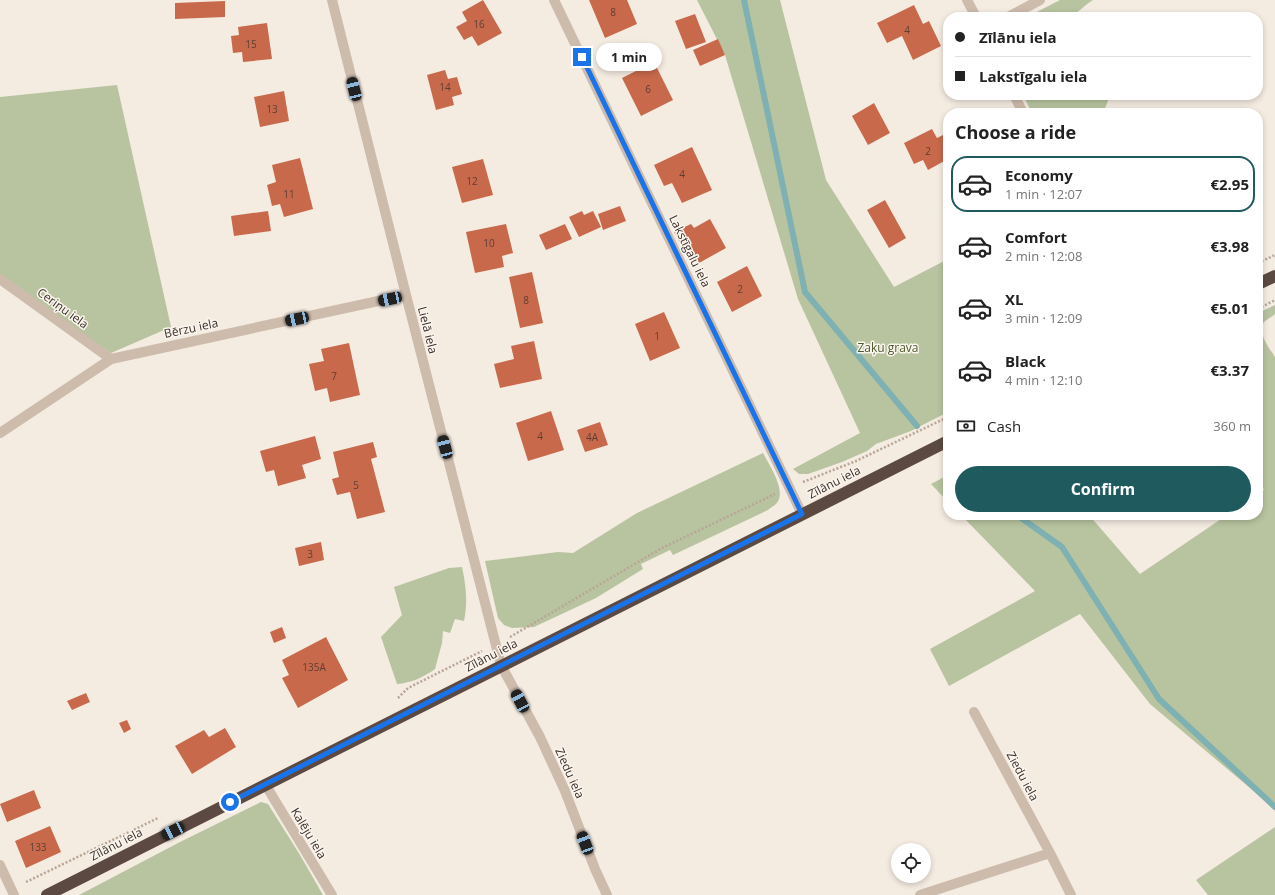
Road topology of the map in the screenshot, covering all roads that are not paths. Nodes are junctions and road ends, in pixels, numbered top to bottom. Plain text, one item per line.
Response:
1 (332, 0) edge
2 (554, 0) edge
3 (966, 0) edge
4 (1040, 0) edge
5 (973, 12) edge
6 (1017, 12) edge
7 (1275, 276) edge
8 (0, 279) edge
9 (1263, 282) edge
10 (406, 295) junction
11 (111, 359) junction
12 (0, 433) edge
13 (943, 444) edge
14 (802, 514) junction
15 (501, 665) junction
16 (974, 712) dead end
17 (265, 784) junction
18 (1050, 853) junction
19 (0, 865) edge
20 (12, 892) edge
21 (47, 895) edge
22 (332, 895) edge
23 (607, 895) edge
24 (920, 895) edge
25 (1071, 895) edge

1 - 10 street, Lielā iela
2 - 14 street, Lakstīgalu iela
3 - 5 street
4 - 6 street
7 - 9 highway
8 - 11 street, Ceriņu iela
10 - 11 street, Bērzu iela
10 - 15 street, Lielā iela
11 - 12 street, Bērzu iela
13 - 14 highway, Zīlānu iela
14 - 15 highway, Zīlānu iela
15 - 17 highway, Zīlānu iela
15 - 23 street, Ziedu iela
16 - 18 street, Ziedu iela
17 - 21 highway, Zīlānu iela
17 - 22 street, Kalēju iela
18 - 24 street
18 - 25 street, Ziedu iela
19 - 20 street

